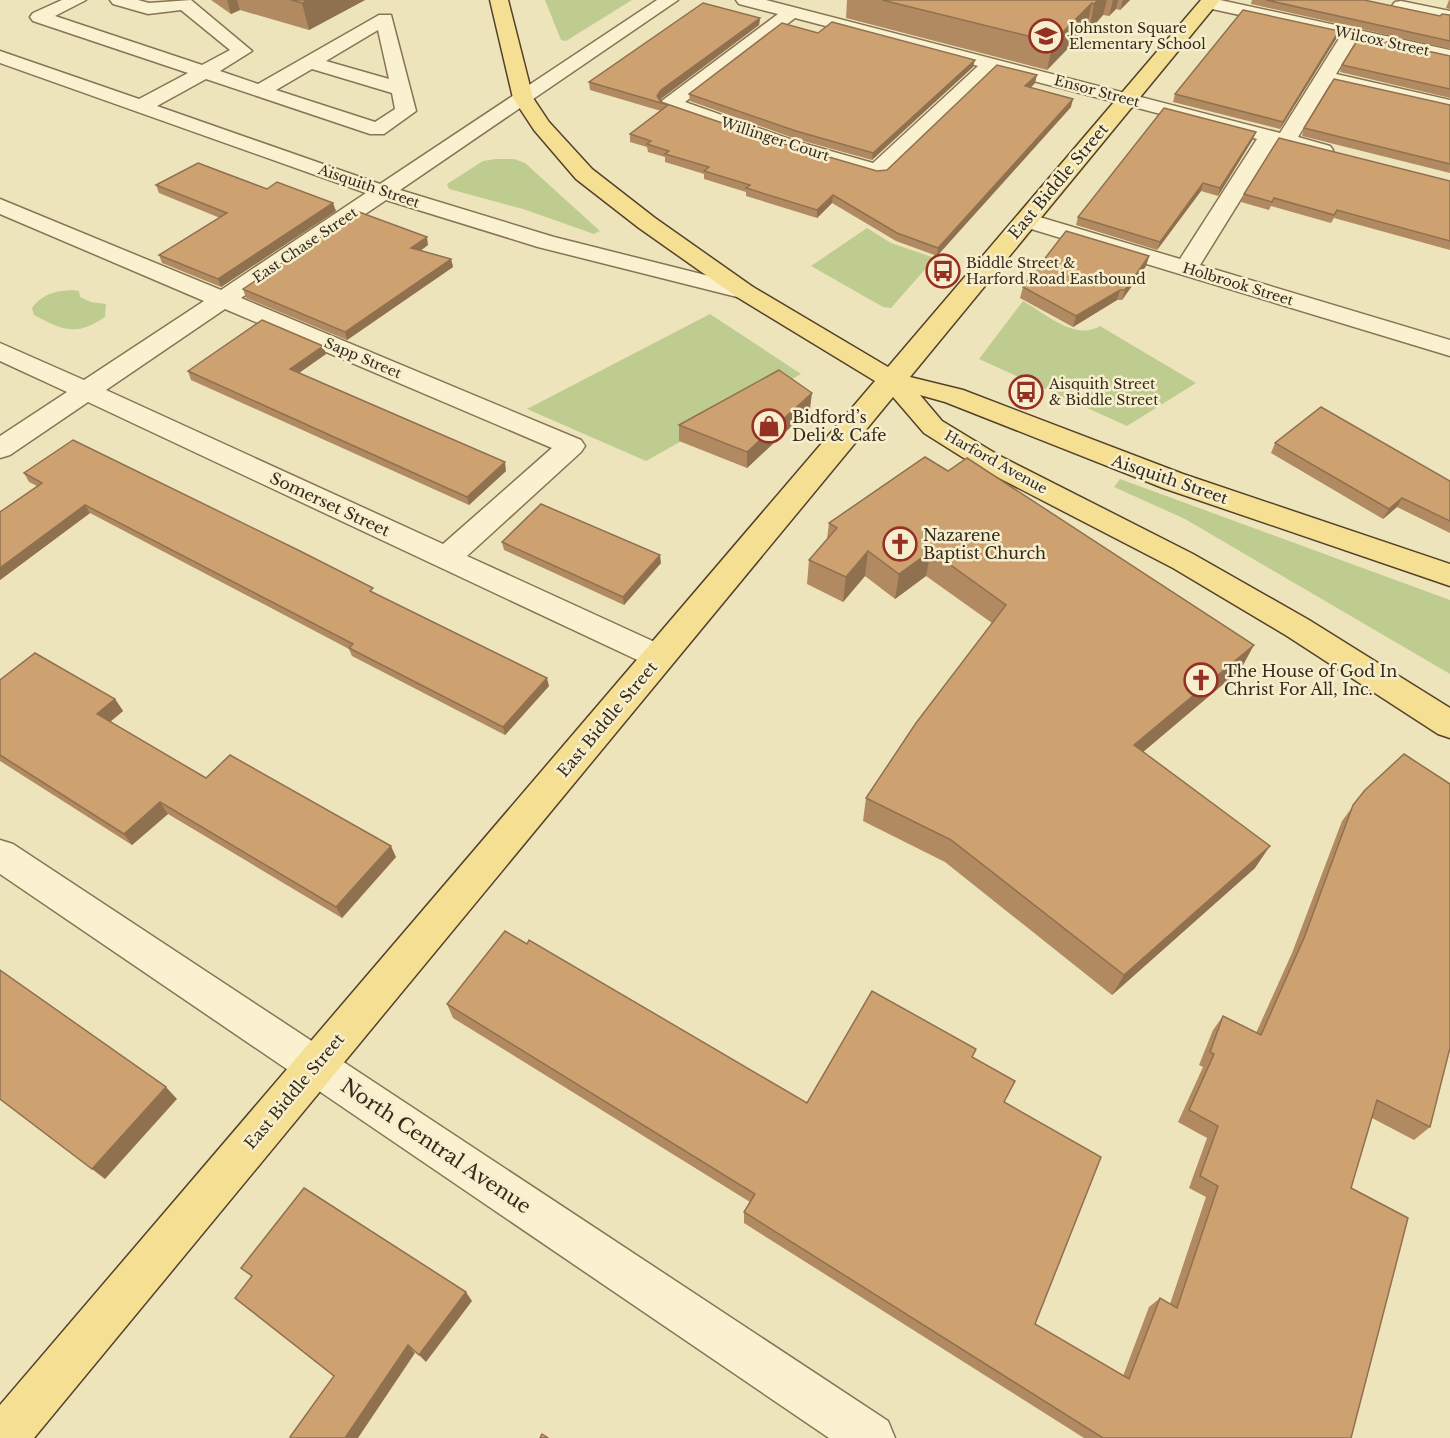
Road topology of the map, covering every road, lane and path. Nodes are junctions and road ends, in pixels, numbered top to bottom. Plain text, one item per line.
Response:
1 (77, 0) edge
2 (119, 0) edge
3 (499, 0) edge
4 (669, 0) edge
5 (745, 0) edge
6 (1210, 1) edge
7 (182, 2) edge
8 (1402, 3) edge
9 (792, 12) junction
10 (1450, 16) edge
11 (1351, 34) junction
12 (1380, 40) junction
13 (1450, 56) edge
14 (0, 57) edge
15 (310, 62) junction
16 (991, 63) junction
17 (204, 73) junction
18 (1325, 77) junction
19 (401, 89) junction
20 (259, 91) junction
21 (523, 98) junction
22 (1128, 99) junction
23 (1450, 106) edge
24 (140, 107) junction
25 (1278, 138) junction
26 (1341, 154) edge
27 (383, 192) junction
28 (0, 206) edge
29 (1026, 220) junction
30 (1186, 268) junction
31 (745, 292) junction
32 (223, 299) junction
33 (1450, 348) edge
34 (0, 351) edge
35 (892, 380) junction
36 (87, 391) junction
37 (0, 449) edge
38 (446, 558) junction
39 (1450, 575) edge
40 (659, 657) junction
41 (1450, 725) edge
42 (0, 855) edge
43 (316, 1066) junction
44 (3, 1438) edge
45 (871, 1438) edge

1 - 17 street
2 - 7 street
3 - 21 main road, Harford Avenue
4 - 21 street, East Chase Street
5 - 9 street, Ensor Street
6 - 11 street, Wilcox Street
6 - 22 main road, East Biddle Street
7 - 17 street
8 - 10 street
8 - 12 street
9 - 16 street, Ensor Street
9 - 16 street, Willinger Court
11 - 12 street, Wilcox Street
11 - 18 street
12 - 13 street, Wilcox Street
14 - 24 street, Aisquith Street
15 - 19 street
15 - 19 street
15 - 20 street
16 - 22 street, Ensor Street
17 - 20 street
17 - 24 street
18 - 23 street
18 - 25 street
19 - 20 street
21 - 27 street, East Chase Street
21 - 31 main road, Harford Avenue
22 - 25 street, Ensor Street
22 - 29 main road, East Biddle Street
24 - 27 street, Aisquith Street
25 - 26 street, Ensor Street
25 - 30 street
27 - 31 street, Aisquith Street
27 - 32 street, East Chase Street
28 - 32 street, Sapp Street
29 - 30 street, Holbrook Street
29 - 35 main road, East Biddle Street
30 - 33 street, Holbrook Street
31 - 35 main road, Harford Avenue
32 - 36 street, East Chase Street
32 - 38 street, Sapp Street
34 - 36 street, Somerset Street
35 - 39 main road, Aisquith Street
35 - 40 main road, East Biddle Street
35 - 41 main road, Harford Avenue
36 - 37 street, East Chase Street
36 - 38 street, Somerset Street
38 - 40 street, Somerset Street
40 - 43 main road, East Biddle Street
42 - 43 street, North Central Avenue
43 - 44 main road, East Biddle Street
43 - 45 street, North Central Avenue

